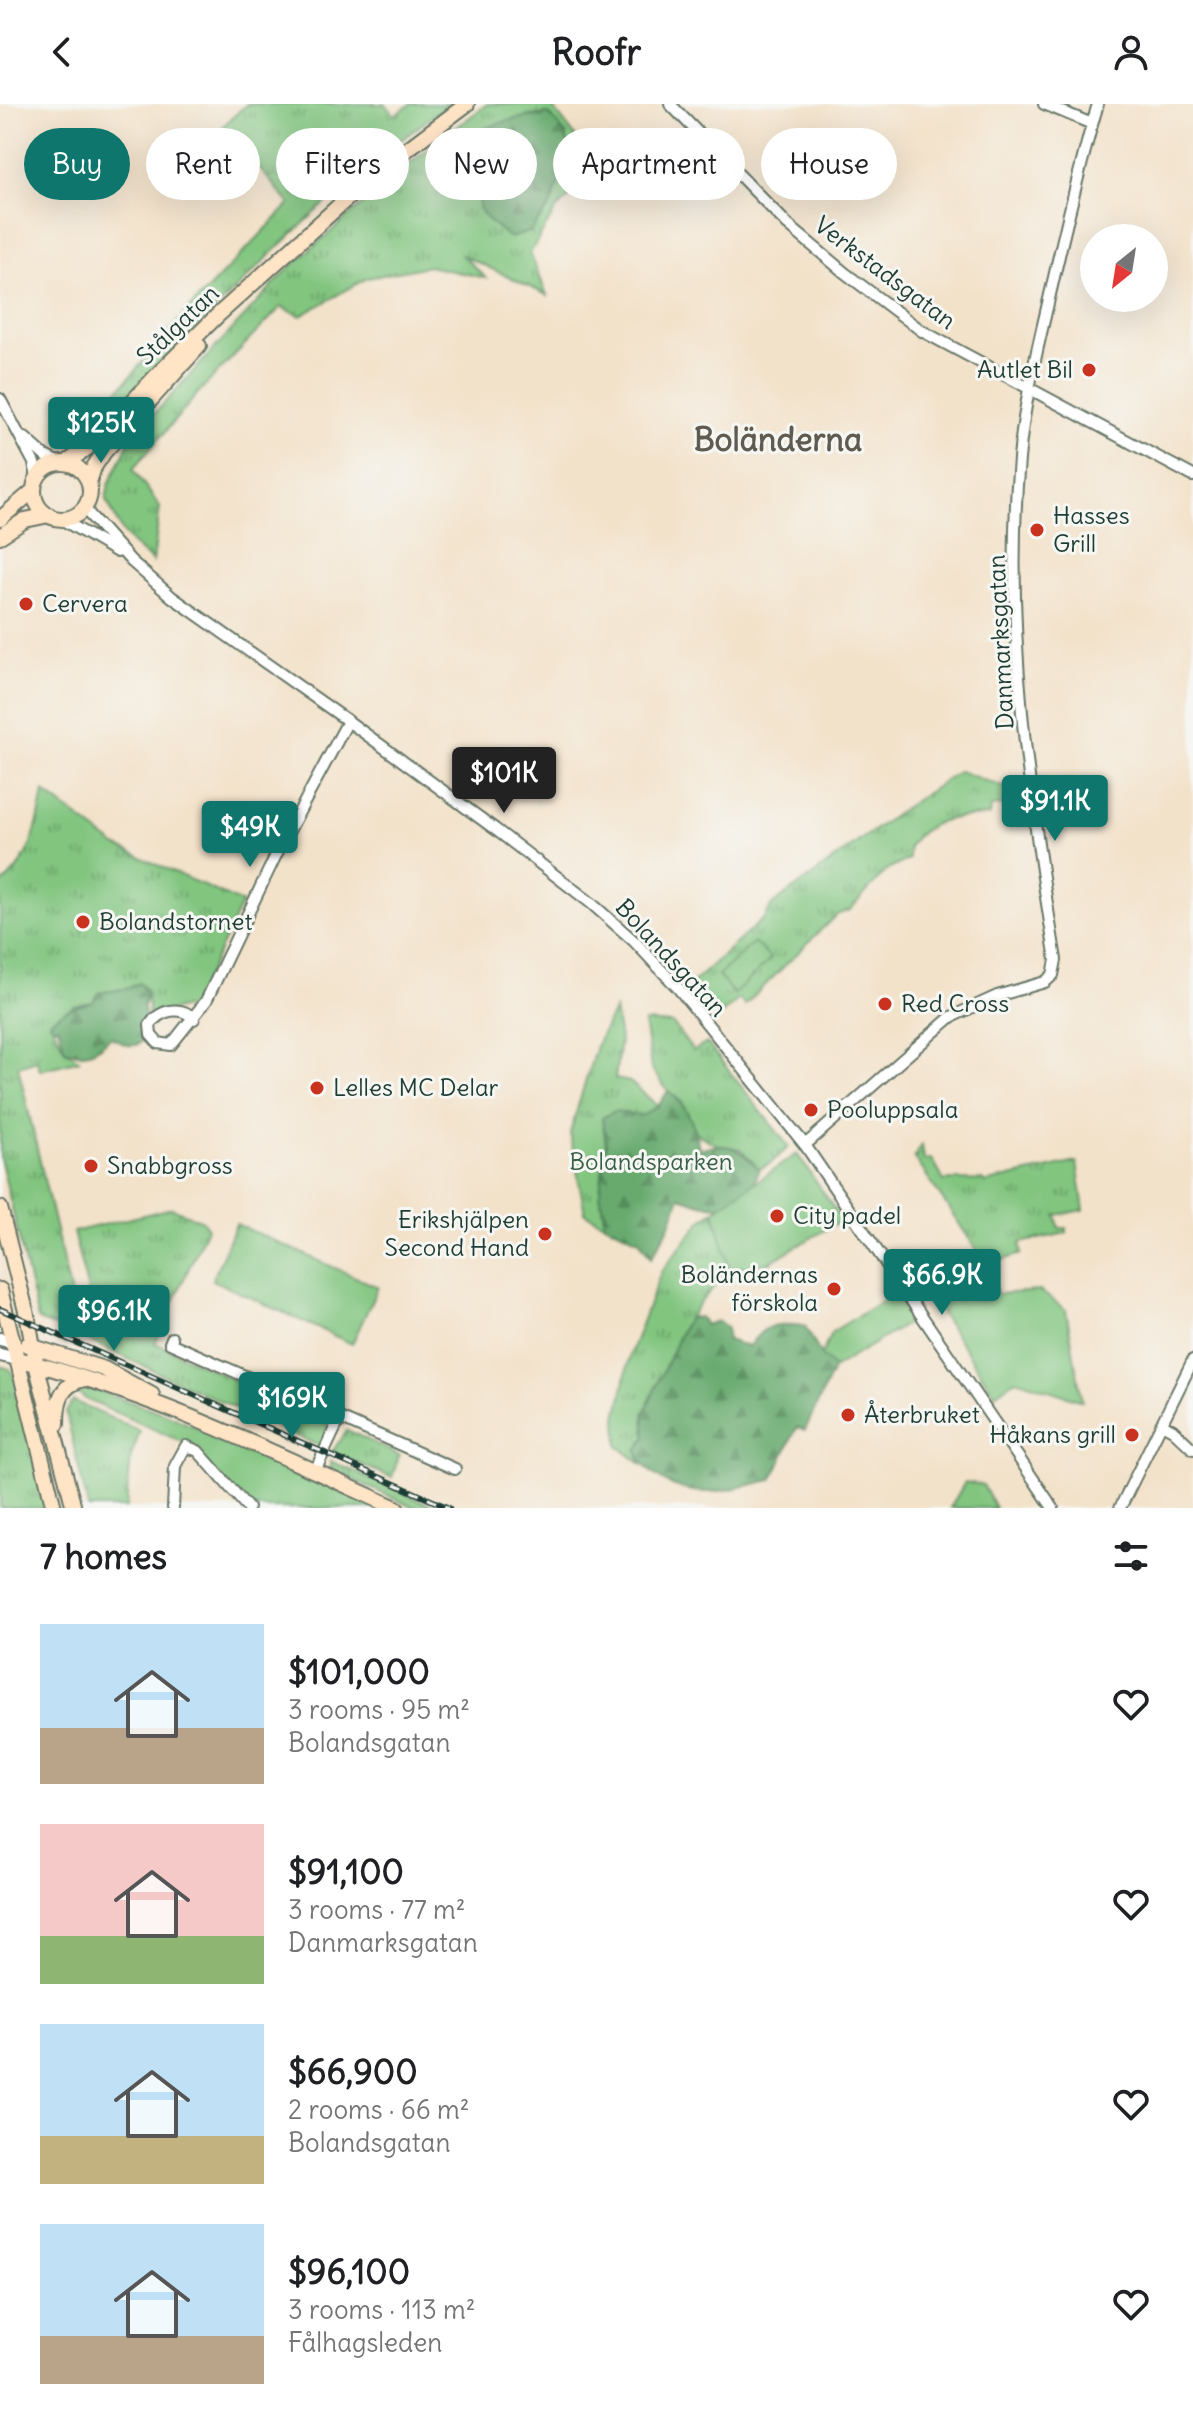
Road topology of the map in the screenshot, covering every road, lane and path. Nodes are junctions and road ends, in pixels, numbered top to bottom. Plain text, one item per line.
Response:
1 (467, 104) edge
2 (670, 104) edge
3 (1044, 104) edge
4 (1098, 104) edge
5 (1092, 124) junction
6 (252, 286) junction
7 (1029, 388) junction
8 (0, 399) edge
9 (18, 431) junction
10 (62, 463) junction
11 (1193, 476) edge
12 (89, 482) junction
13 (36, 484) junction
14 (86, 506) junction
15 (55, 517) junction
16 (0, 519) edge
17 (0, 536) edge
18 (131, 561) junction
19 (348, 721) junction
20 (194, 1019) junction
21 (805, 1145) junction
22 (0, 1208) edge
23 (0, 1290) edge
24 (2, 1318) edge
25 (172, 1338) dead end
26 (6, 1341) edge
27 (33, 1346) junction
28 (0, 1355) edge
29 (17, 1359) junction
30 (1193, 1360) edge
31 (36, 1364) junction
32 (84, 1379) junction
33 (172, 1408) junction
34 (340, 1418) junction
35 (1162, 1424) junction
36 (58, 1448) junction
37 (1193, 1449) edge
38 (455, 1469) dead end
39 (315, 1471) junction
40 (54, 1508) edge
41 (74, 1508) edge
42 (173, 1508) edge
43 (248, 1508) edge
44 (396, 1508) edge
45 (1053, 1508) edge
46 (1120, 1508) edge

1 - 6 main road, Stålgatan
2 - 7 street, Verkstadsgatan
3 - 5 street
4 - 5 street, Danmarksgatan
5 - 7 street, Danmarksgatan
6 - 10 main road, Stålgatan
6 - 12 main road, Stålgatan
7 - 11 street, Verkstadsgatan
7 - 21 street, Danmarksgatan
8 - 9 street
9 - 10 street
9 - 13 street
10 - 12 main road
10 - 13 main road
12 - 14 main road
13 - 15 main road
13 - 16 main road
14 - 15 main road
14 - 18 street, Bolandsgatan
15 - 17 main road
15 - 18 street, Bolandsgatan
18 - 19 street, Bolandsgatan
19 - 20 street
19 - 21 street, Bolandsgatan
20 - 20 street
21 - 45 street, Bolandsgatan
22 - 27 main road
23 - 24 main road
24 - 26 main road
25 - 34 street
26 - 27 main road
26 - 29 main road
27 - 31 main road
27 - 33 main road
28 - 29 street
29 - 31 main road
29 - 40 main road
30 - 35 street
31 - 32 main road
31 - 36 main road
32 - 33 main road
32 - 36 main road
33 - 39 main road
34 - 38 street
34 - 39 street
35 - 37 street
35 - 46 street
36 - 41 main road
39 - 44 main road
42 - 43 street

